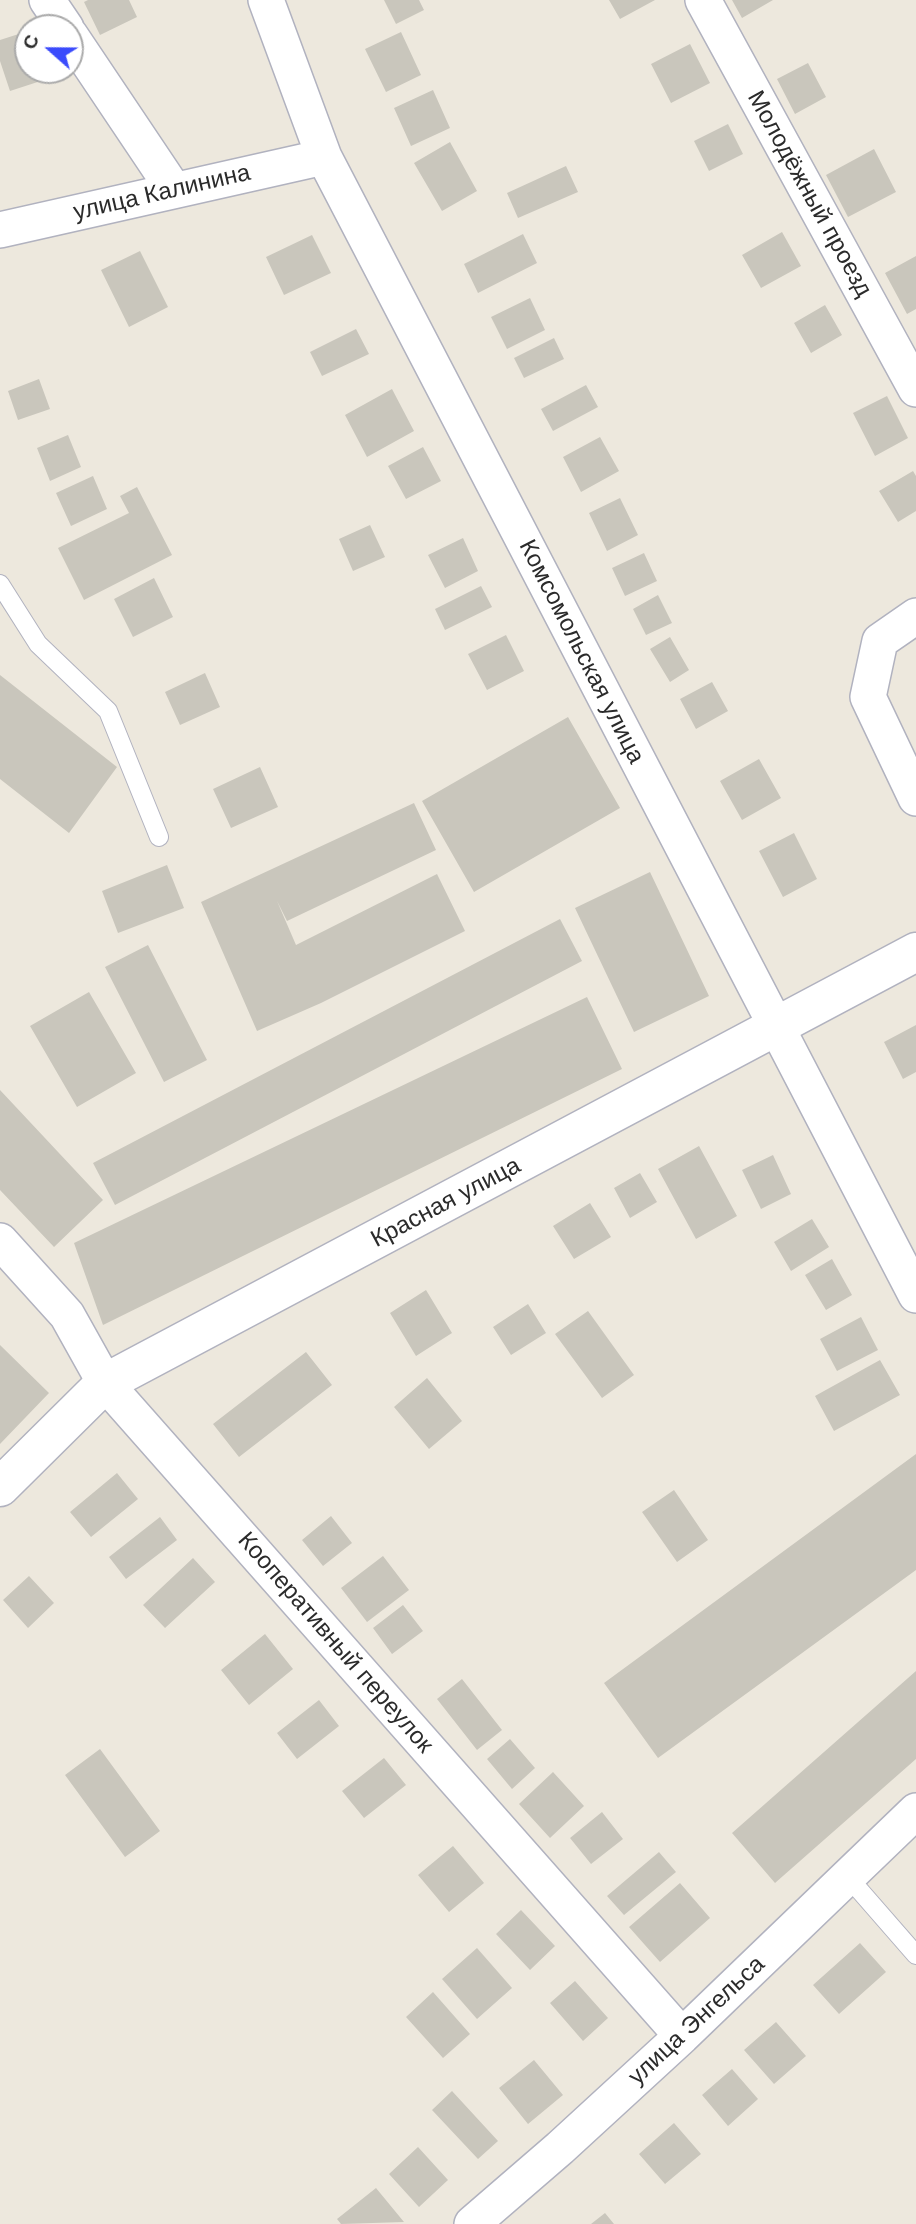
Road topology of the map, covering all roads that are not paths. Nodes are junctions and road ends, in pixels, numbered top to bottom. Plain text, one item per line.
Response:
1 (266, 0) edge
2 (703, 0) edge
3 (84, 55) edge
4 (324, 157) junction
5 (174, 190) junction
6 (0, 230) edge
7 (916, 389) edge
8 (0, 584) edge
9 (916, 616) edge
10 (916, 798) edge
11 (159, 837) dead end
12 (916, 952) edge
13 (775, 1028) junction
14 (0, 1241) edge
15 (916, 1295) edge
16 (105, 1383) junction
17 (0, 1487) edge
18 (916, 1811) edge
19 (848, 1877) junction
20 (916, 1955) edge
21 (682, 2036) junction
22 (472, 2224) edge

1 - 4 street, Комсомольская улица
2 - 7 street, Молодёжный проезд
3 - 5 street
4 - 5 street, улица Калинина
4 - 13 street, Комсомольская улица
5 - 6 street, улица Калинина
8 - 11 lane
9 - 10 street
12 - 13 street, Красная улица
13 - 15 street, Комсомольская улица
13 - 16 street, Красная улица
14 - 16 street, Кооперативный переулок
16 - 17 street, Красная улица
16 - 21 street, Кооперативный переулок
18 - 19 street, улица Энгельса
19 - 20 lane
19 - 21 street, улица Энгельса
21 - 22 street, улица Энгельса

